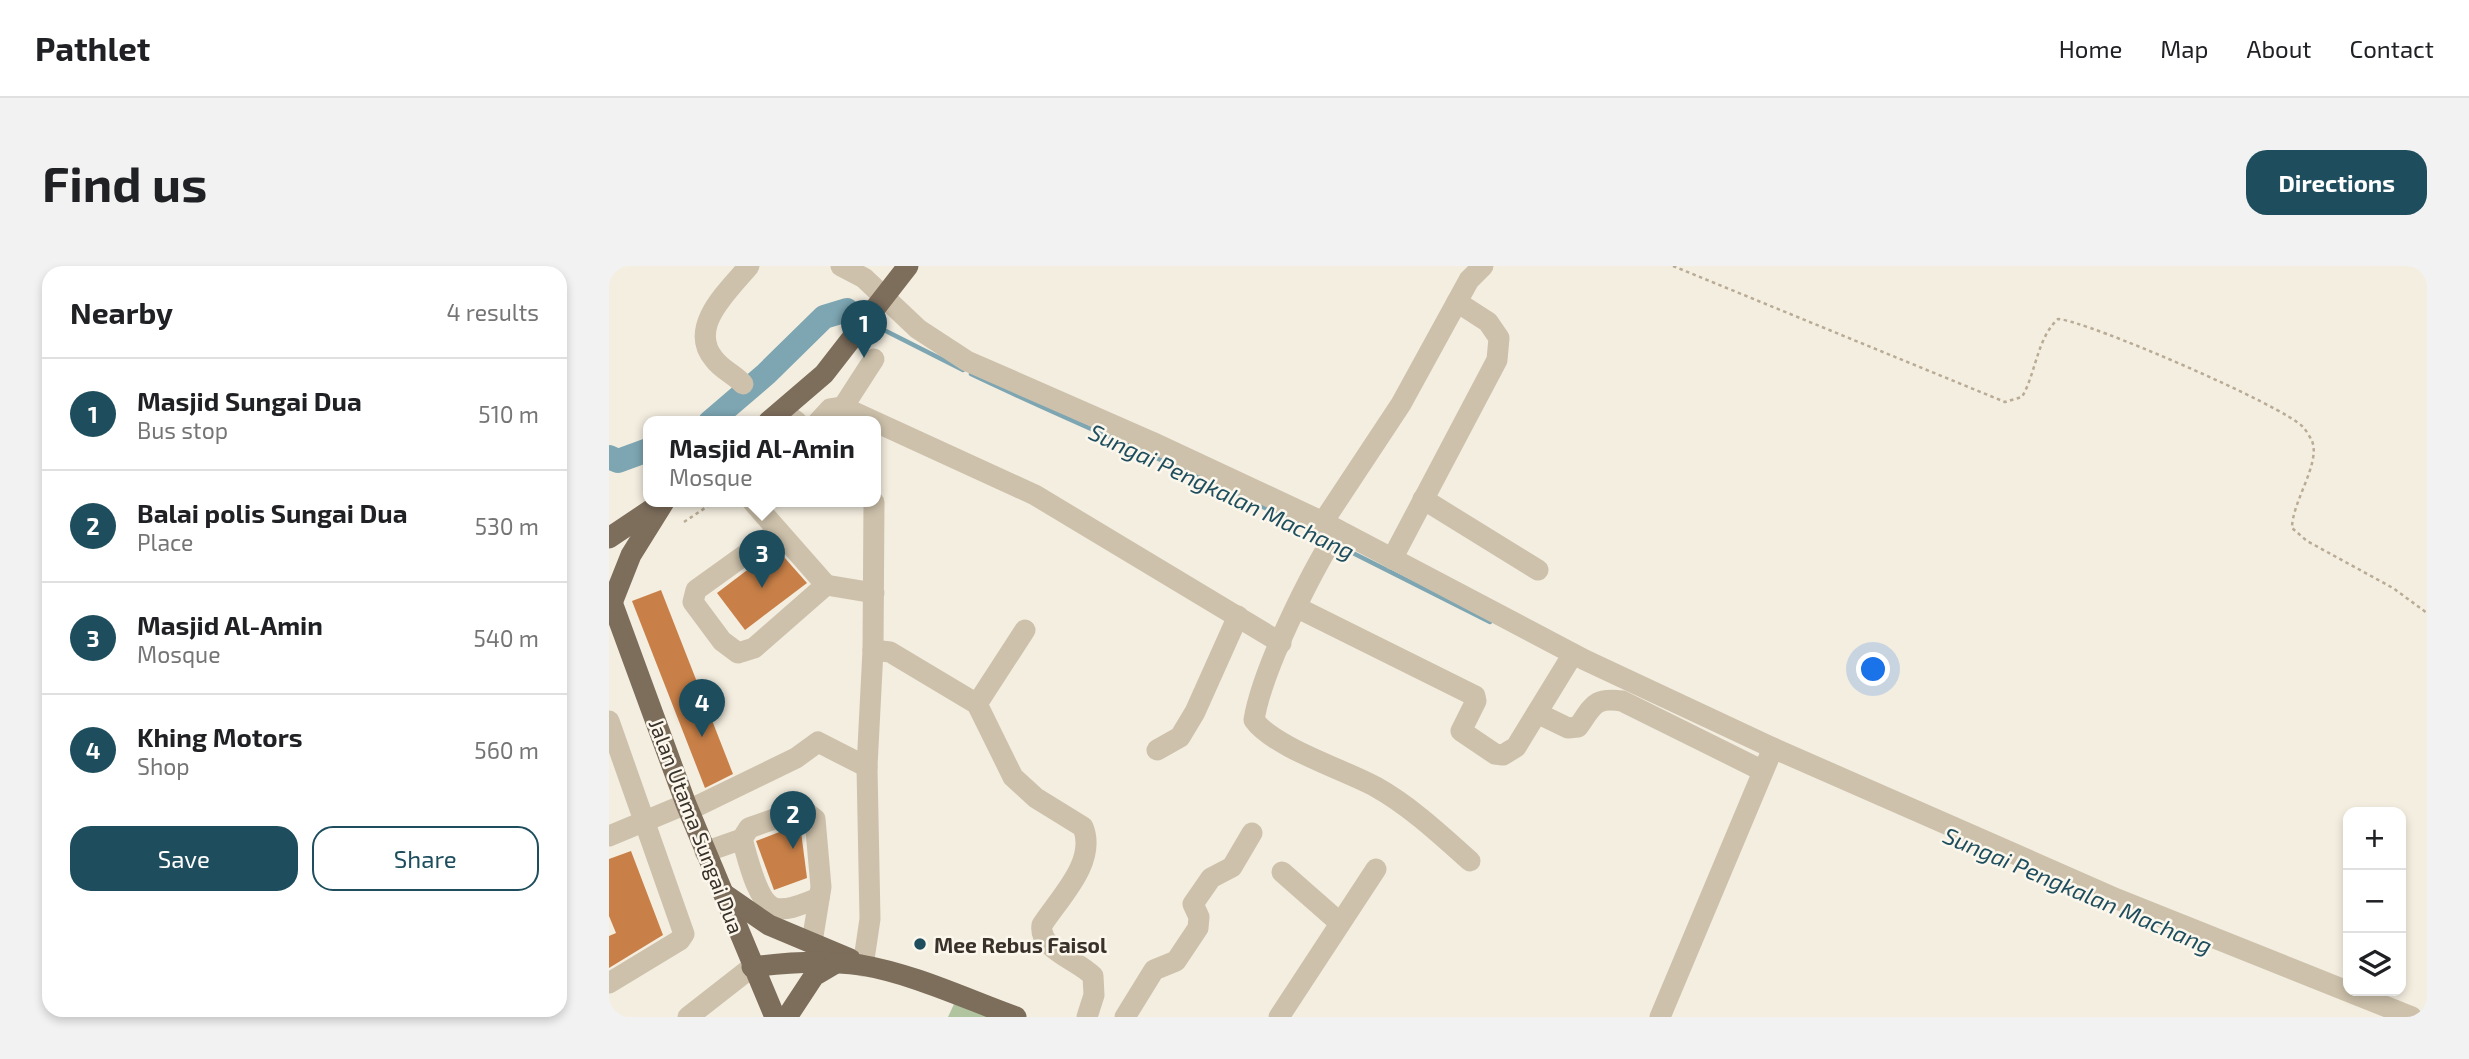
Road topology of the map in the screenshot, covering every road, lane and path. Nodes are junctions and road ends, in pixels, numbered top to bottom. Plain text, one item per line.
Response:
1 (749, 266) edge
2 (841, 266) edge
3 (908, 266) edge
4 (1483, 266) edge
5 (1673, 266) edge
6 (885, 297) junction
7 (1457, 302) junction
8 (874, 359) dead end
9 (743, 384) dead end
10 (843, 407) junction
11 (784, 416) edge
12 (824, 416) edge
13 (864, 416) edge
14 (881, 424) edge
15 (1423, 499) junction
16 (655, 507) edge
17 (660, 507) edge
18 (706, 507) edge
19 (757, 507) edge
20 (874, 507) edge
21 (684, 522) dead end
22 (1332, 529) junction
23 (778, 531) junction
24 (610, 536) edge
25 (1392, 559) junction
26 (1538, 570) dead end
27 (826, 585) junction
28 (874, 593) junction
29 (610, 599) edge
30 (1298, 608) junction
31 (2427, 614) edge
32 (1238, 616) junction
33 (1025, 630) dead end
34 (1281, 643) junction
35 (873, 650) junction
36 (1573, 654) junction
37 (977, 704) junction
38 (1537, 713) junction
39 (609, 721) edge
40 (1773, 748) junction
41 (1157, 750) dead end
42 (867, 767) junction
43 (1763, 771) junction
44 (687, 807) junction
45 (645, 821) junction
46 (1252, 834) dead end
47 (609, 836) edge
48 (742, 839) junction
49 (705, 852) junction
50 (1470, 861) dead end
51 (1376, 869) dead end
52 (1282, 872) dead end
53 (722, 893) junction
54 (819, 898) junction
55 (1341, 923) junction
56 (813, 942) junction
57 (836, 963) junction
58 (863, 966) junction
59 (752, 967) junction
60 (609, 983) edge
61 (688, 1017) edge
62 (775, 1017) edge
63 (787, 1017) edge
64 (1016, 1017) edge
65 (1087, 1017) edge
66 (1125, 1017) edge
67 (1279, 1017) edge
68 (1661, 1017) edge
69 (2412, 1017) edge

1 - 9 street
2 - 6 street
3 - 6 main road
4 - 7 street
5 - 31 path
6 - 11 main road
6 - 22 street
7 - 15 street
7 - 22 street
8 - 10 street
10 - 12 street
10 - 13 street
14 - 32 street
15 - 25 street
15 - 26 street
16 - 24 main road
17 - 29 main road
18 - 21 path
19 - 23 street
20 - 28 street
22 - 25 street
22 - 30 street
23 - 27 street
23 - 27 street
25 - 36 street
27 - 28 street
28 - 35 street
29 - 44 main road, Jalan Utama Sungai Dua
30 - 34 street
30 - 38 street
32 - 34 street
32 - 41 street
33 - 37 street
34 - 50 street
35 - 37 street
35 - 42 street
36 - 38 street
36 - 40 street
37 - 65 street
38 - 43 street
39 - 45 street
40 - 43 street
40 - 69 street
42 - 44 street
42 - 58 street
43 - 68 street
44 - 45 street
44 - 49 main road, Jalan Utama Sungai Dua
45 - 47 street
45 - 60 street
46 - 66 street
48 - 49 street
48 - 54 street
48 - 54 street
49 - 53 main road, Jalan Utama Sungai Dua
51 - 55 street
52 - 55 street
53 - 56 main road
53 - 59 main road, Jalan Utama Sungai Dua
54 - 56 street
55 - 67 street
56 - 58 main road
57 - 58 main road
57 - 59 main road
57 - 63 main road
58 - 64 main road
59 - 61 street
59 - 62 main road, Jalan Utama Sungai Dua

